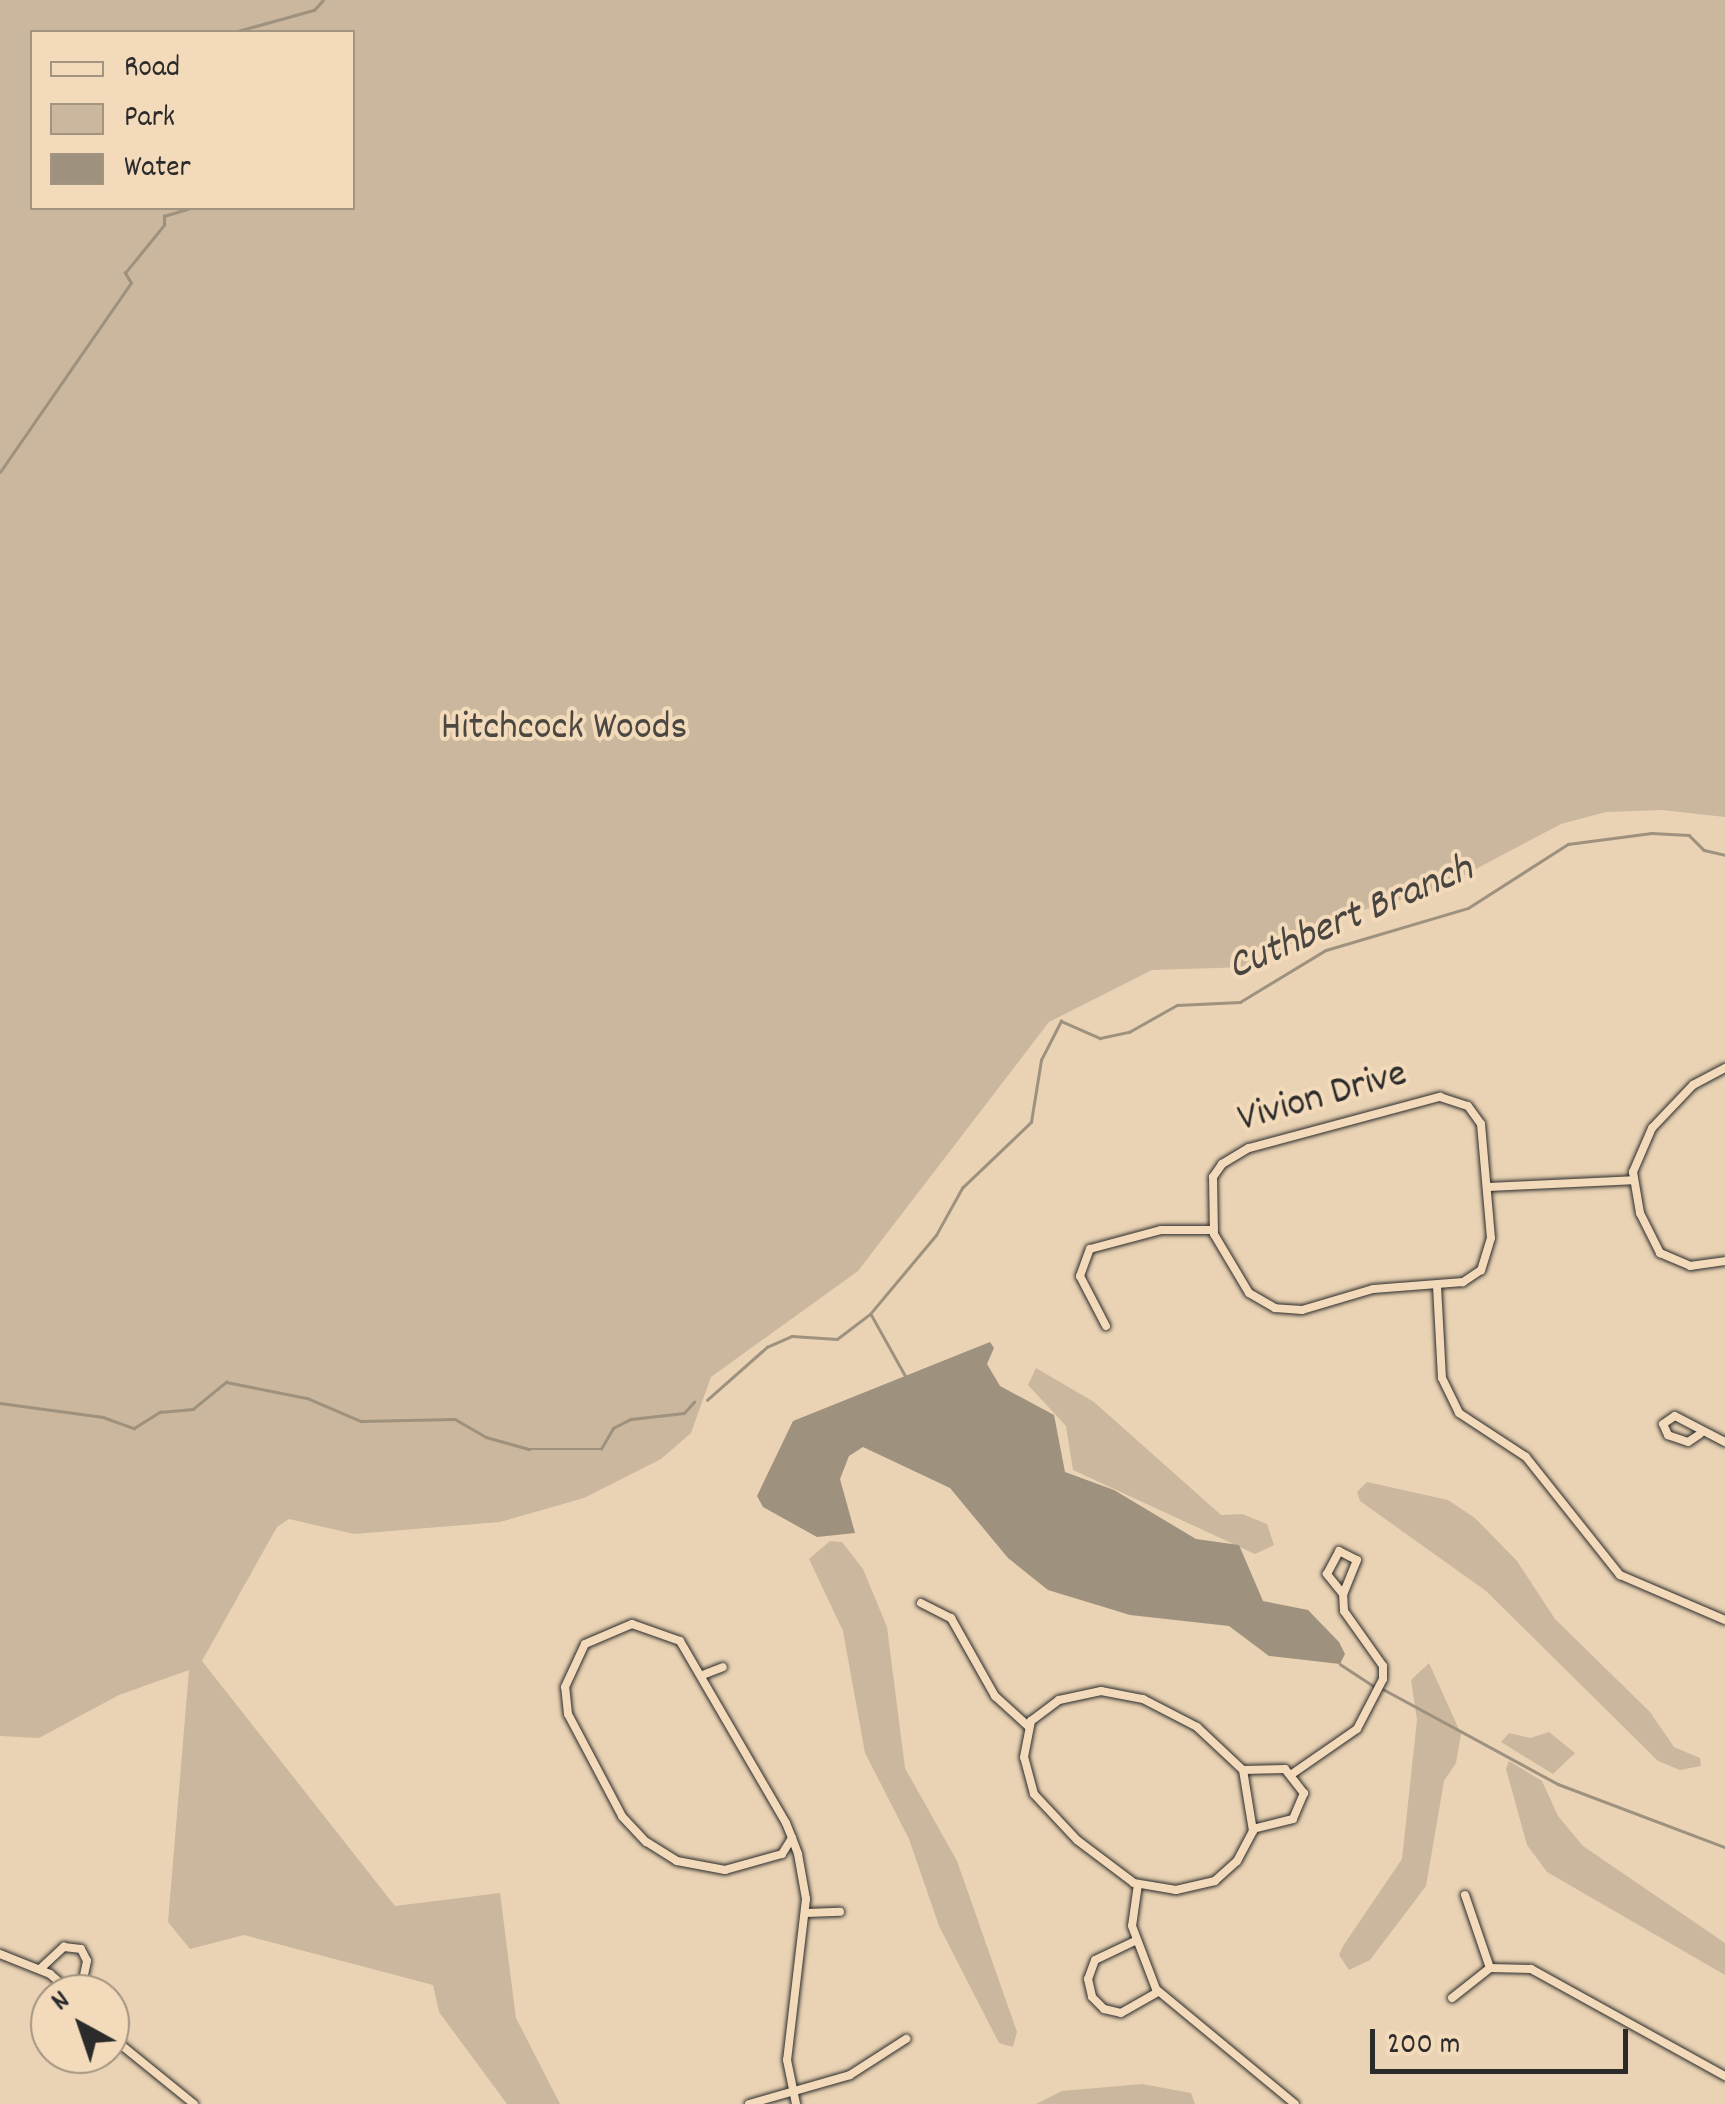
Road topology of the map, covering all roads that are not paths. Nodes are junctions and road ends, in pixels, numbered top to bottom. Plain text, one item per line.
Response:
1 (1725, 1068) edge
2 (1634, 1180) junction
3 (1487, 1187) junction
4 (1213, 1230) junction
5 (1725, 1261) edge
6 (1437, 1286) junction
7 (1106, 1326) dead end
8 (1700, 1434) junction
9 (1725, 1442) edge
10 (1343, 1594) junction
11 (921, 1603) dead end
12 (1725, 1620) edge
13 (723, 1667) dead end
14 (705, 1674) junction
15 (1028, 1726) junction
16 (1243, 1770) junction
17 (1292, 1774) junction
18 (782, 1787) dead end
19 (771, 1794) junction
20 (1253, 1829) junction
21 (792, 1838) junction
22 (1138, 1884) junction
23 (1465, 1895) dead end
24 (840, 1912) dead end
25 (806, 1913) junction
26 (1135, 1941) junction
27 (0, 1954) edge
28 (1490, 1968) junction
29 (40, 1969) junction
30 (47, 1974) edge
31 (83, 1974) edge
32 (1158, 1992) junction
33 (1452, 1998) dead end
34 (906, 2038) dead end
35 (130, 2052) edge
36 (1725, 2076) edge
37 (792, 2091) junction
38 (194, 2104) edge
39 (749, 2104) edge
40 (796, 2104) edge
41 (1295, 2104) edge

1 - 2 street
2 - 3 street
2 - 5 street
3 - 4 street, Vivion Drive
3 - 6 street, Vivion Drive
4 - 6 street, Vivion Drive
4 - 7 street
6 - 12 street
8 - 8 street
8 - 9 street
10 - 10 street
10 - 17 street
11 - 15 street
13 - 14 street
14 - 19 street
14 - 21 street
15 - 16 street
15 - 22 street
16 - 17 street
16 - 20 street
17 - 20 street
18 - 19 street
19 - 21 street
20 - 22 street
21 - 25 street
22 - 26 street
23 - 28 street
24 - 25 street
25 - 37 street
26 - 32 street
26 - 32 street
27 - 29 street
28 - 33 street
28 - 36 street
29 - 30 street
29 - 31 street
32 - 41 street
34 - 37 street
35 - 38 street
37 - 39 street
37 - 40 street

